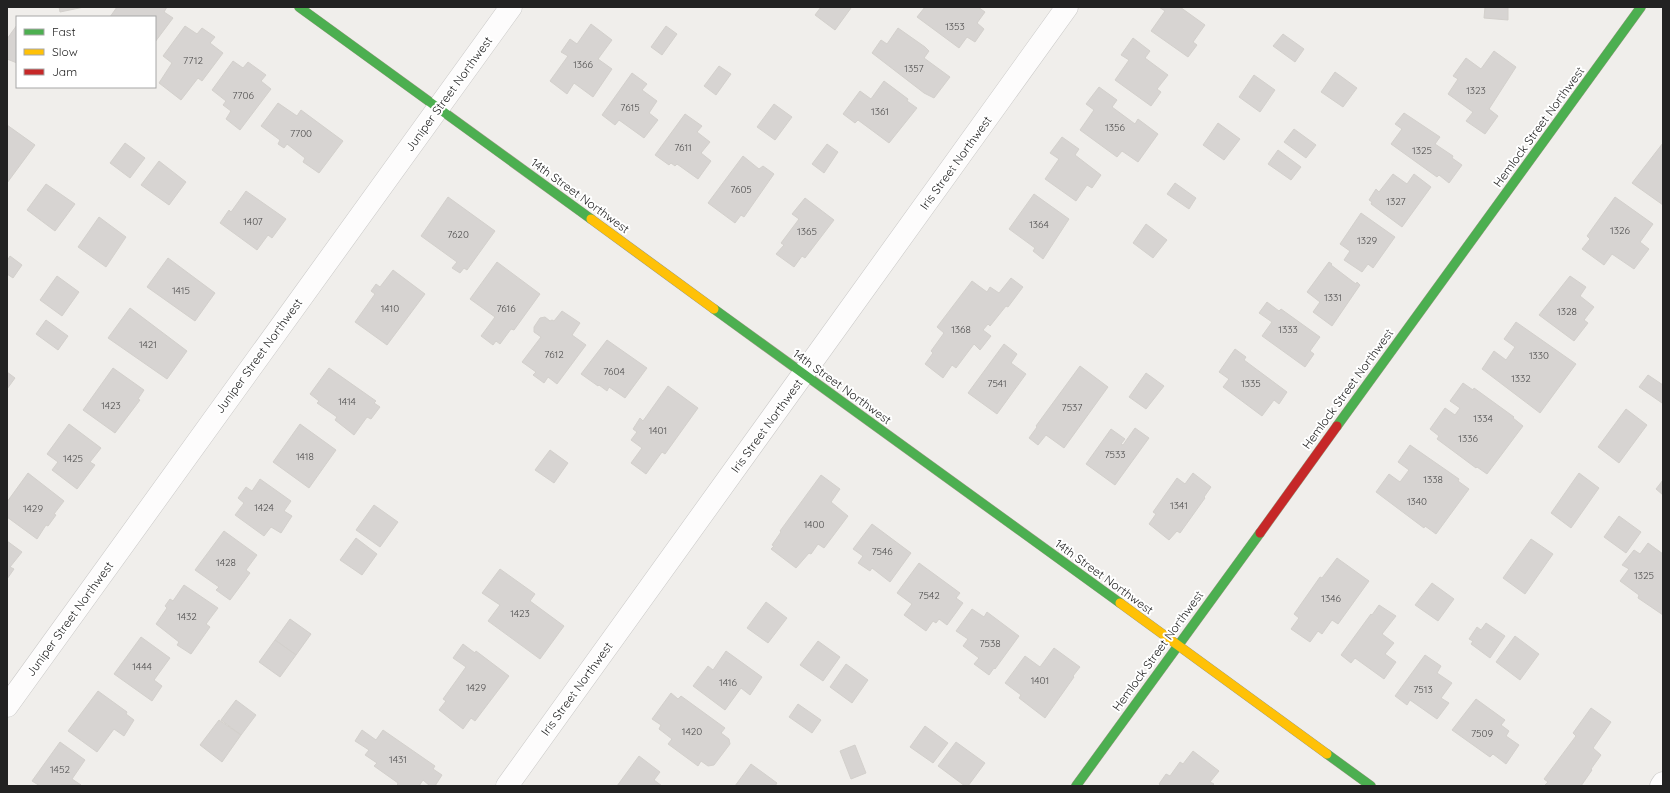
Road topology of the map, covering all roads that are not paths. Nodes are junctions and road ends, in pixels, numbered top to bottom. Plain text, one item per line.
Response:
1 (299, 7) edge
2 (511, 7) edge
3 (1067, 7) edge
4 (1641, 7) edge
5 (438, 108) junction
6 (804, 374) junction
7 (1177, 645) junction
8 (7, 706) edge
9 (1663, 783) edge
10 (507, 786) edge
11 (1076, 786) edge
12 (1371, 786) edge
13 (1661, 786) edge

1 - 5 street, 14th Street Northwest
2 - 5 street, Juniper Street Northwest
3 - 6 street, Iris Street Northwest
4 - 7 street, Hemlock Street Northwest
5 - 6 street, 14th Street Northwest
5 - 8 street, Juniper Street Northwest
6 - 7 street, 14th Street Northwest
6 - 10 street, Iris Street Northwest
7 - 11 street, Hemlock Street Northwest
7 - 12 street, 14th Street Northwest
9 - 13 street

